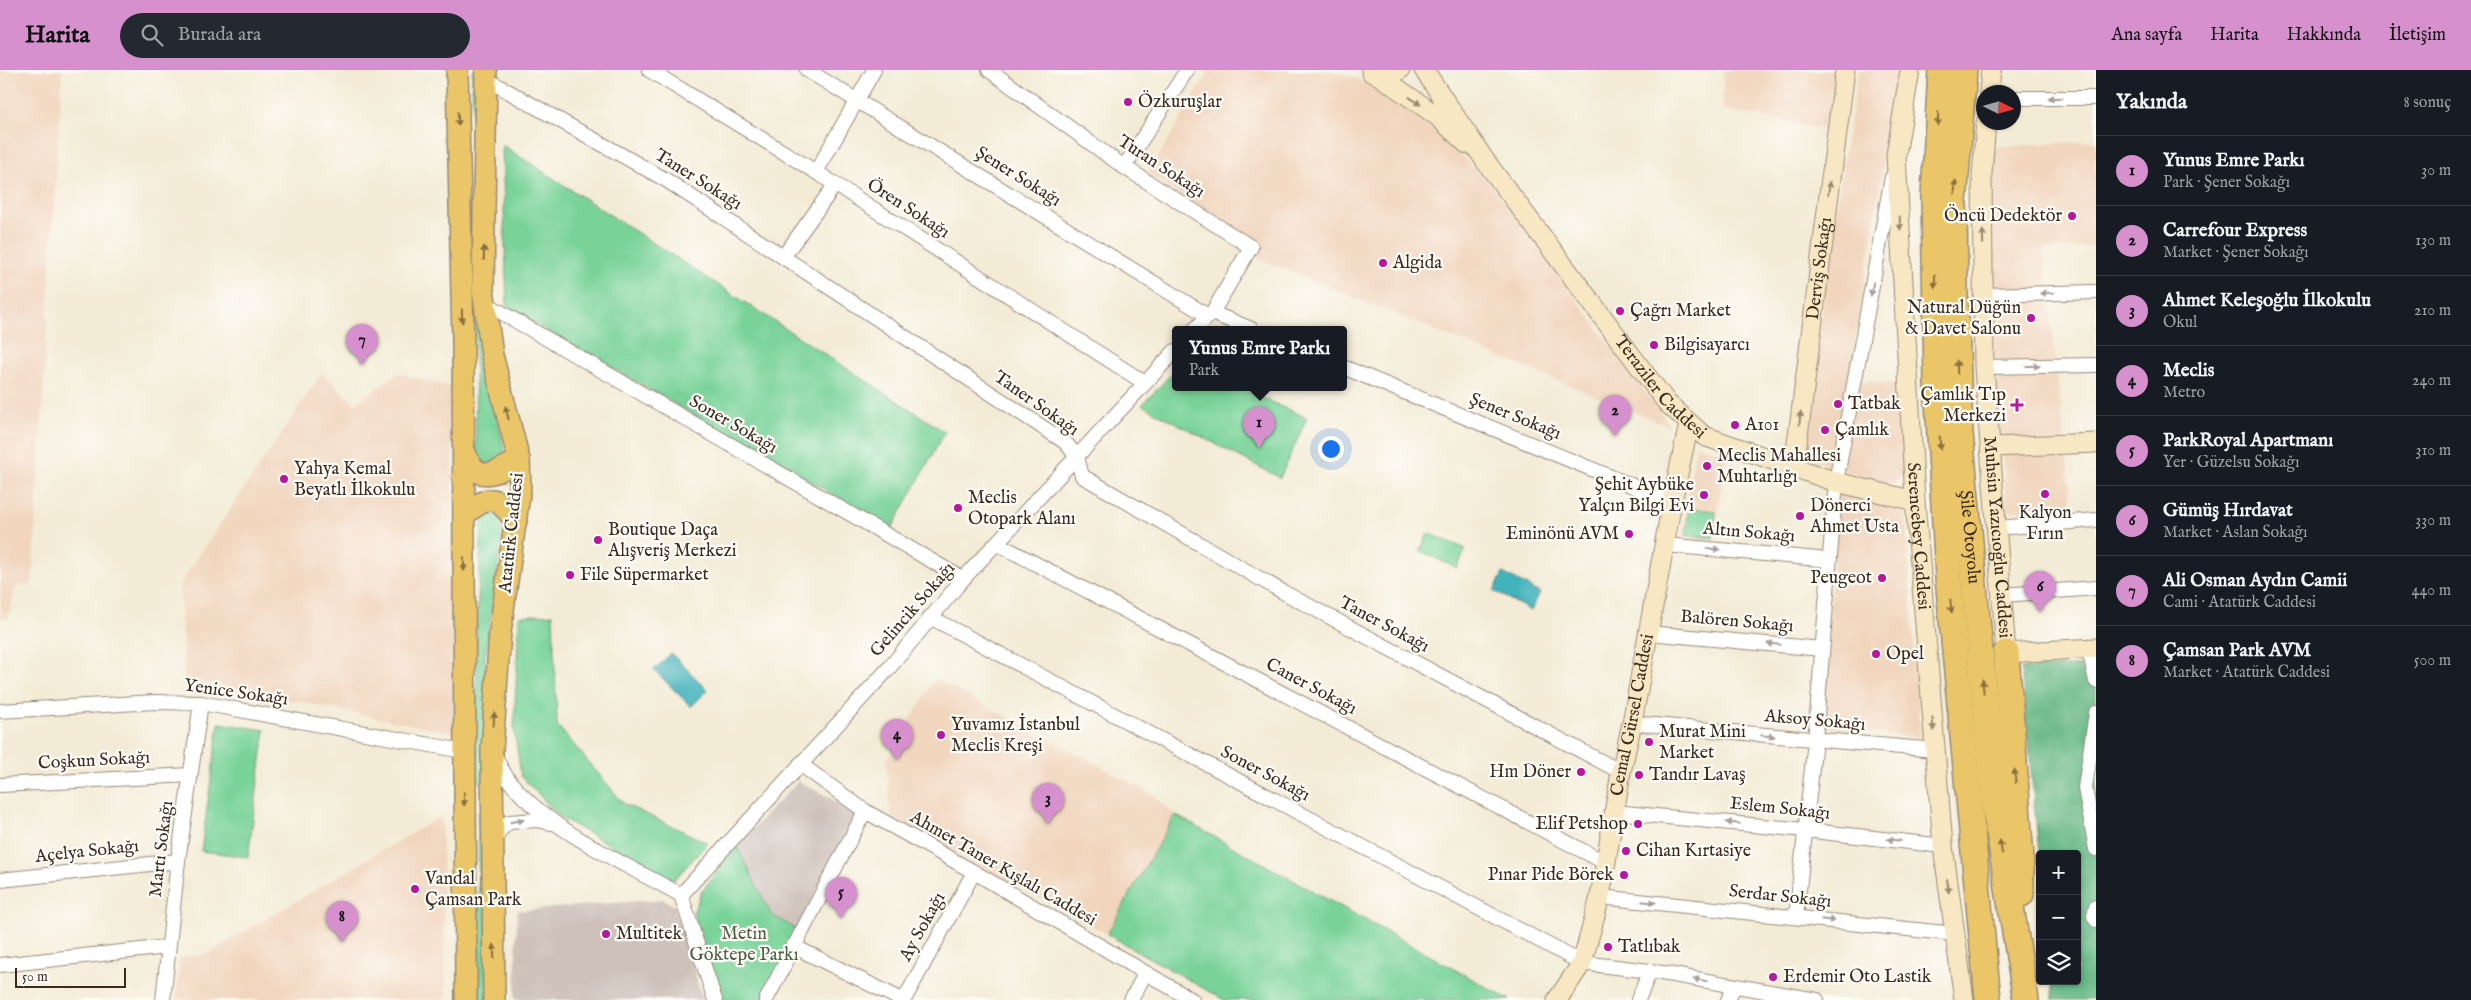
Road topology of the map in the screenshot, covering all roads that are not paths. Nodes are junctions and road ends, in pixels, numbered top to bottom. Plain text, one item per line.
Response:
1 (457, 70) edge
2 (649, 70) edge
3 (807, 70) edge
4 (874, 70) edge
5 (988, 70) edge
6 (1187, 70) edge
7 (1400, 70) edge
8 (1424, 70) edge
9 (1845, 70) edge
10 (1910, 70) edge
11 (1941, 70) edge
12 (1964, 70) edge
13 (1991, 70) edge
14 (1370, 71) edge
15 (486, 75) edge
16 (1990, 85) edge
17 (2021, 98) edge
18 (2096, 98) edge
19 (858, 100) junction
20 (1985, 130) edge
21 (1896, 155) junction
22 (1486, 162) junction
23 (1124, 167) junction
24 (816, 172) junction
25 (835, 185) junction
26 (783, 257) junction
27 (2096, 292) edge
28 (1984, 295) junction
29 (485, 303) junction
30 (1210, 314) junction
31 (1198, 326) edge
32 (1243, 326) edge
33 (1172, 354) edge
34 (2096, 366) edge
35 (1984, 367) junction
36 (1347, 369) edge
37 (1145, 383) junction
38 (1689, 424) junction
39 (2096, 443) edge
40 (1990, 447) junction
41 (464, 450) junction
42 (1077, 457) junction
43 (519, 460) junction
44 (1794, 467) junction
45 (1836, 482) junction
46 (1915, 501) junction
47 (1672, 502) junction
48 (464, 515) junction
49 (2096, 520) edge
50 (516, 522) junction
51 (1997, 528) junction
52 (998, 544) junction
53 (1665, 544) junction
54 (1829, 560) junction
55 (963, 579) junction
56 (2096, 588) edge
57 (2002, 595) junction
58 (930, 617) junction
59 (1649, 633) junction
60 (2092, 648) edge
61 (1822, 649) junction
62 (2006, 653) junction
63 (2096, 681) edge
64 (201, 703) junction
65 (0, 711) edge
66 (2096, 713) edge
67 (1632, 723) junction
68 (1815, 740) junction
69 (492, 750) junction
70 (1935, 750) junction
71 (463, 751) junction
72 (800, 764) junction
73 (1621, 772) junction
74 (190, 775) junction
75 (0, 785) edge
76 (865, 811) junction
77 (1614, 812) junction
78 (554, 824) junction
79 (1805, 830) junction
80 (492, 846) junction
81 (1943, 846) junction
82 (2096, 849) edge
83 (178, 861) junction
84 (1606, 863) junction
85 (974, 872) junction
86 (0, 880) edge
87 (681, 895) junction
88 (1600, 897) junction
89 (2096, 908) edge
90 (1796, 917) junction
91 (2096, 920) edge
92 (1955, 934) junction
93 (793, 946) junction
94 (168, 947) junction
95 (1582, 963) junction
96 (2020, 964) junction
97 (0, 965) edge
98 (1650, 971) junction
99 (1145, 974) junction
100 (1734, 986) junction
101 (163, 1000) edge
102 (466, 1000) edge
103 (494, 1000) edge
104 (715, 1000) edge
105 (766, 1000) edge
106 (903, 1000) edge
107 (1131, 1000) edge
108 (1192, 1000) edge
109 (1558, 1000) edge
110 (1638, 1000) edge
111 (1728, 1000) edge
112 (1818, 1000) edge
113 (1964, 1000) edge
114 (1988, 1000) edge
115 (2026, 1000) edge

1 -> 41 main road
2 - 24 street, Ören Sokağı
3 - 19 street, Şener Sokağı
4 - 19 street
5 - 23 street, Turan Sokağı
6 - 23 street
7 - 14 main road
8 - 22 main road, Teraziler Caddesi
44 -> 9 main road, Derviş Sokağı
10 - 21 main road, Serencebey Caddesi
11 -> 114 highway, Şile Otoyolu
96 -> 12 highway, Şile Otoyolu
13 - 16 main road
14 -> 22 main road, Teraziler Caddesi
15 - 26 street, Taner Sokağı
29 -> 15 main road, Atatürk Caddesi
18 -> 17 street
19 - 24 street
19 - 30 street, Şener Sokağı
28 -> 20 main road, Muhsin Yazıcıoğlu Caddesi
21 -> 45 street
21 -> 46 main road, Serencebey Caddesi
22 - 38 main road, Teraziler Caddesi
23 - 30 street, Turan Sokağı
24 - 25 street, Ören Sokağı
25 - 26 street
25 - 37 street, Ören Sokağı
26 - 42 street, Taner Sokağı
27 -> 28 street
28 - 35 main road, Muhsin Yazıcıoğlu Caddesi
43 -> 29 main road, Atatürk Caddesi
29 - 55 street, Soner Sokağı
30 - 31 street
30 - 32 street, Şener Sokağı
33 - 37 street, Gelincik Sokağı
35 -> 34 street
35 - 40 main road, Muhsin Yazıcıoğlu Caddesi
36 - 47 street, Şener Sokağı
37 - 42 street, Gelincik Sokağı
38 - 44 main road, Teraziler Caddesi
38 - 47 main road, Cemal Gürsel Caddesi
39 - 40 main road
40 - 51 main road, Muhsin Yazıcıoğlu Caddesi
41 - 43 main road
41 - 48 main road
42 - 52 street, Gelincik Sokağı
42 - 73 street, Taner Sokağı
43 - 50 main road, Atatürk Caddesi
44 - 45 main road, Teraziler Caddesi
45 - 46 main road, Teraziler Caddesi
45 - 54 street
46 -> 70 main road, Serencebey Caddesi
47 - 53 main road, Cemal Gürsel Caddesi
48 - 50 main road
48 -> 71 main road
49 - 51 street
69 -> 50 main road, Atatürk Caddesi
51 - 57 main road, Muhsin Yazıcıoğlu Caddesi
52 - 55 street, Gelincik Sokağı
52 - 84 street, Caner Sokağı
53 -> 54 street, Altın Sokağı
53 - 59 main road, Cemal Gürsel Caddesi
54 - 61 street
55 - 58 street, Gelincik Sokağı
56 - 57 street
57 - 62 main road, Muhsin Yazıcıoğlu Caddesi
58 - 72 street, Gelincik Sokağı
58 - 95 street, Soner Sokağı
61 -> 59 street, Balören Sokağı
59 - 67 main road, Cemal Gürsel Caddesi
60 - 62 main road
60 - 63 street
61 - 68 street
96 -> 62 highway
64 - 65 street, Yenice Sokağı
64 - 71 street, Yenice Sokağı
64 - 74 street, Martı Sokağı
66 - 82 street
67 -> 68 street, Aksoy Sokağı
67 - 73 main road, Cemal Gürsel Caddesi
68 - 70 street, Aksoy Sokağı
68 - 79 street
69 - 78 street
69 - 80 main road, Atatürk Caddesi
70 - 81 main road, Serencebey Caddesi
71 -> 102 main road
72 - 76 street, Ahmet Taner Kışlalı Caddesi
72 - 87 street, Gelincik Sokağı
73 - 77 main road, Cemal Gürsel Caddesi
74 - 75 street, Coşkun Sokağı
74 - 83 street, Martı Sokağı
76 - 85 street, Ahmet Taner Kışlalı Caddesi
76 - 93 street
79 -> 77 street, Eslem Sokağı
77 - 84 main road, Cemal Gürsel Caddesi
80 -> 78 street
78 - 87 street
81 -> 79 street, Eslem Sokağı
79 - 90 street
103 -> 80 main road, Atatürk Caddesi
81 -> 92 main road, Serencebey Caddesi
83 - 86 street, Açelya Sokağı
83 - 94 street, Martı Sokağı
84 - 88 main road, Cemal Gürsel Caddesi
85 - 99 street, Ahmet Taner Kışlalı Caddesi
85 - 106 street, Ay Sokağı
87 - 104 street
88 -> 90 street, Serdar Sokağı
88 - 95 main road, Cemal Gürsel Caddesi
89 - 91 street
90 -> 92 street, Serdar Sokağı
92 - 113 main road, Serencebey Caddesi
93 - 105 street
93 - 106 street
94 - 97 street
94 - 101 street, Martı Sokağı
95 - 98 street
95 - 109 main road, Cemal Gürsel Caddesi
96 - 115 highway, Şile Otoyolu
100 -> 98 street
98 - 110 street
99 - 107 street
99 - 108 street, Ahmet Taner Kışlalı Caddesi
100 - 111 street
100 - 112 street

